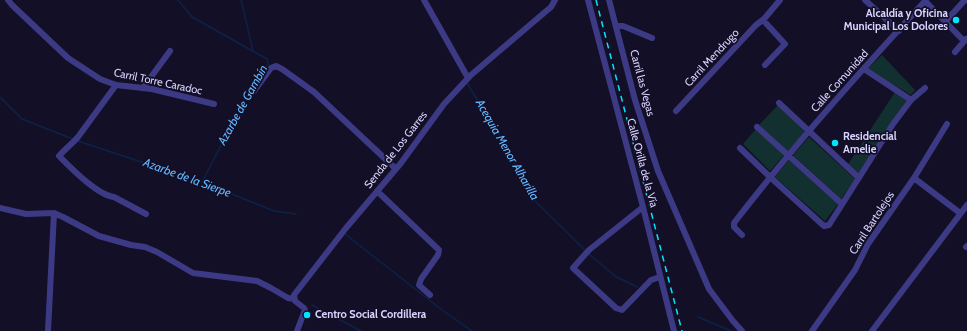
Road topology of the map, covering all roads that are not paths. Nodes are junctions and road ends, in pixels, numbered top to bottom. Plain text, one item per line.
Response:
1 (8, 0) edge
2 (424, 0) edge
3 (555, 0) edge
4 (588, 0) edge
5 (609, 0) edge
6 (780, 0) edge
7 (865, 0) edge
8 (967, 0) edge
9 (925, 1) edge
10 (763, 20) junction
11 (945, 22) junction
12 (616, 26) junction
13 (899, 31) junction
14 (652, 38) dead end
15 (966, 40) edge
16 (170, 51) dead end
17 (955, 52) dead end
18 (765, 65) dead end
19 (864, 69) junction
20 (468, 78) junction
21 (116, 85) junction
22 (143, 88) junction
23 (925, 88) dead end
24 (254, 91) dead end
25 (911, 100) junction
26 (779, 103) dead end
27 (214, 104) dead end
28 (676, 111) dead end
29 (947, 124) dead end
30 (757, 127) dead end
31 (808, 132) junction
32 (740, 148) dead end
33 (788, 156) junction
34 (396, 169) junction
35 (770, 177) junction
36 (859, 178) junction
37 (914, 178) junction
38 (377, 191) junction
39 (842, 204) junction
40 (967, 205) edge
41 (643, 207) junction
42 (0, 208) edge
43 (54, 213) junction
44 (960, 213) junction
45 (146, 214) dead end
46 (742, 235) dead end
47 (660, 277) junction
48 (430, 295) dead end
49 (294, 299) junction
50 (48, 331) edge
51 (297, 331) edge
52 (674, 331) edge
53 (742, 331) edge
54 (812, 331) edge
55 (872, 331) edge

1 - 21 street, Carril Torre Caradoc
2 - 20 street
3 - 20 street, Senda de Los Garres
4 - 41 street, Calle Orilla de la Vía
5 - 12 street, Carril las Vegas
6 - 10 street, Carril Mendrugo
7 - 13 street
8 - 11 street
9 - 11 street
9 - 13 street, Calle Comunidad
10 - 18 street
10 - 28 street, Carril Mendrugo
11 - 15 street
12 - 14 street
12 - 53 street, Carril las Vegas
13 - 19 street, Calle Comunidad
15 - 17 street
16 - 22 street
19 - 25 street
19 - 31 street, Calle Comunidad
20 - 34 street, Senda de Los Garres
21 - 22 street, Carril Torre Caradoc
21 - 45 street
22 - 27 street, Carril Torre Caradoc
23 - 25 street
24 - 34 street
25 - 36 street
26 - 31 street
29 - 37 street, Carril Bartolejos
30 - 33 street
31 - 33 street, Calle Comunidad
31 - 36 street
32 - 35 street
33 - 35 street, Calle Comunidad
33 - 39 street
34 - 38 street, Senda de Los Garres
35 - 39 street
35 - 46 street, Calle Comunidad
36 - 39 street
37 - 44 street
37 - 54 street, Carril Bartolejos
38 - 48 street
38 - 49 street, Senda de Los Garres
40 - 44 street
41 - 47 street, Calle Orilla de la Vía
41 - 47 street
42 - 43 street
43 - 49 street
43 - 50 street
44 - 55 street
47 - 52 street, Calle Orilla de la Vía
49 - 51 street

